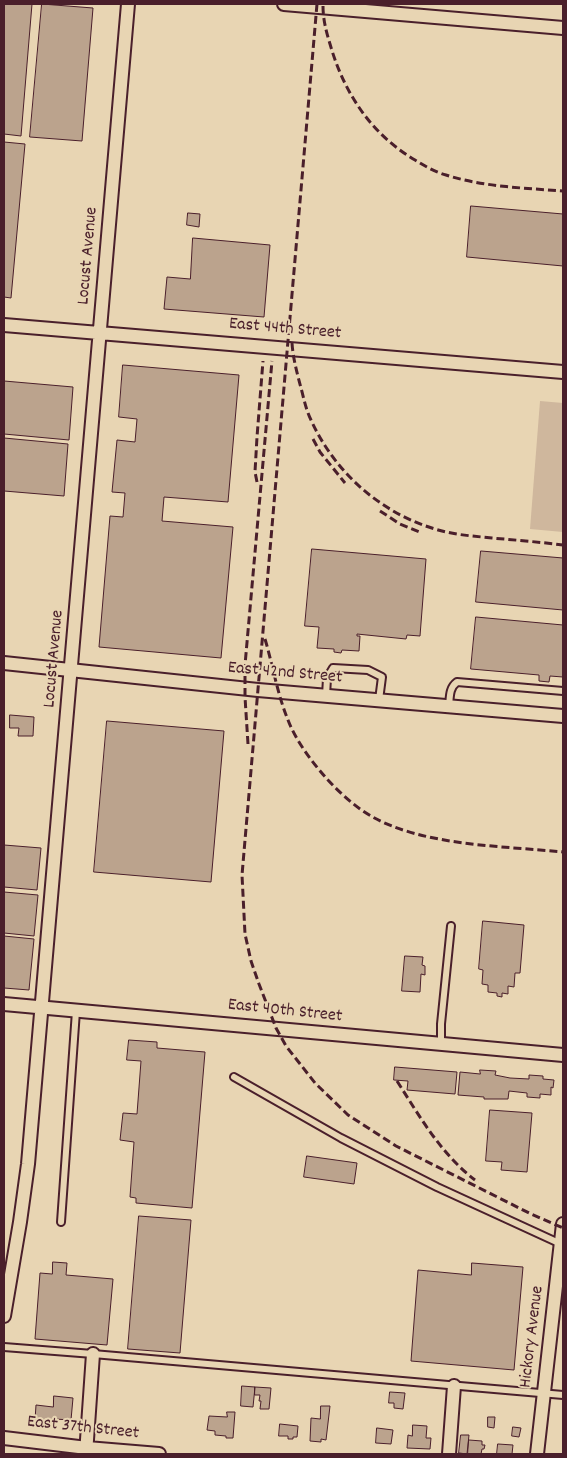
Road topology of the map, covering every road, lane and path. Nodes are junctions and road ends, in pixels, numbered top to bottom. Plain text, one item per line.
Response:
1 (128, 4) edge
2 (284, 4) edge
3 (563, 28) edge
4 (4, 324) edge
5 (100, 333) junction
6 (563, 372) edge
7 (4, 663) edge
8 (72, 671) junction
9 (563, 691) edge
10 (326, 696) junction
11 (379, 700) junction
12 (449, 706) junction
13 (563, 716) edge
14 (451, 926) dead end
15 (4, 1004) edge
16 (42, 1008) junction
17 (76, 1010) junction
18 (441, 1044) junction
19 (563, 1055) edge
20 (234, 1077) dead end
21 (61, 1222) dead end
22 (563, 1224) edge
23 (561, 1244) junction
24 (4, 1316) edge
25 (4, 1347) edge
26 (93, 1354) junction
27 (454, 1386) junction
28 (544, 1394) junction
29 (563, 1395) edge
30 (4, 1438) edge
31 (87, 1451) edge
32 (159, 1454) edge
33 (449, 1454) edge
34 (537, 1454) edge

1 - 5 street, Locust Avenue
2 - 3 street
4 - 5 street, East 44th Street
5 - 6 street, East 44th Street
5 - 8 street, Locust Avenue
7 - 8 street, East 42nd Street
8 - 10 street, East 42nd Street
8 - 16 street, Locust Avenue
9 - 12 lane
10 - 11 street, East 42nd Street
10 - 11 lane
11 - 12 street, East 42nd Street
12 - 13 street, East 42nd Street
14 - 18 lane
15 - 16 street, East 40th Street
16 - 17 street, East 40th Street
16 - 24 street, Locust Avenue
17 - 18 street, East 40th Street
17 - 21 lane
18 - 19 street, East 40th Street
20 - 23 lane
22 - 23 street, Hickory Avenue
23 - 28 street, Hickory Avenue
25 - 26 lane
26 - 27 lane
26 - 31 street
27 - 28 lane
27 - 33 street
28 - 29 lane
28 - 34 street, Hickory Avenue
30 - 31 street, East 37th Street
31 - 32 street, East 37th Street

